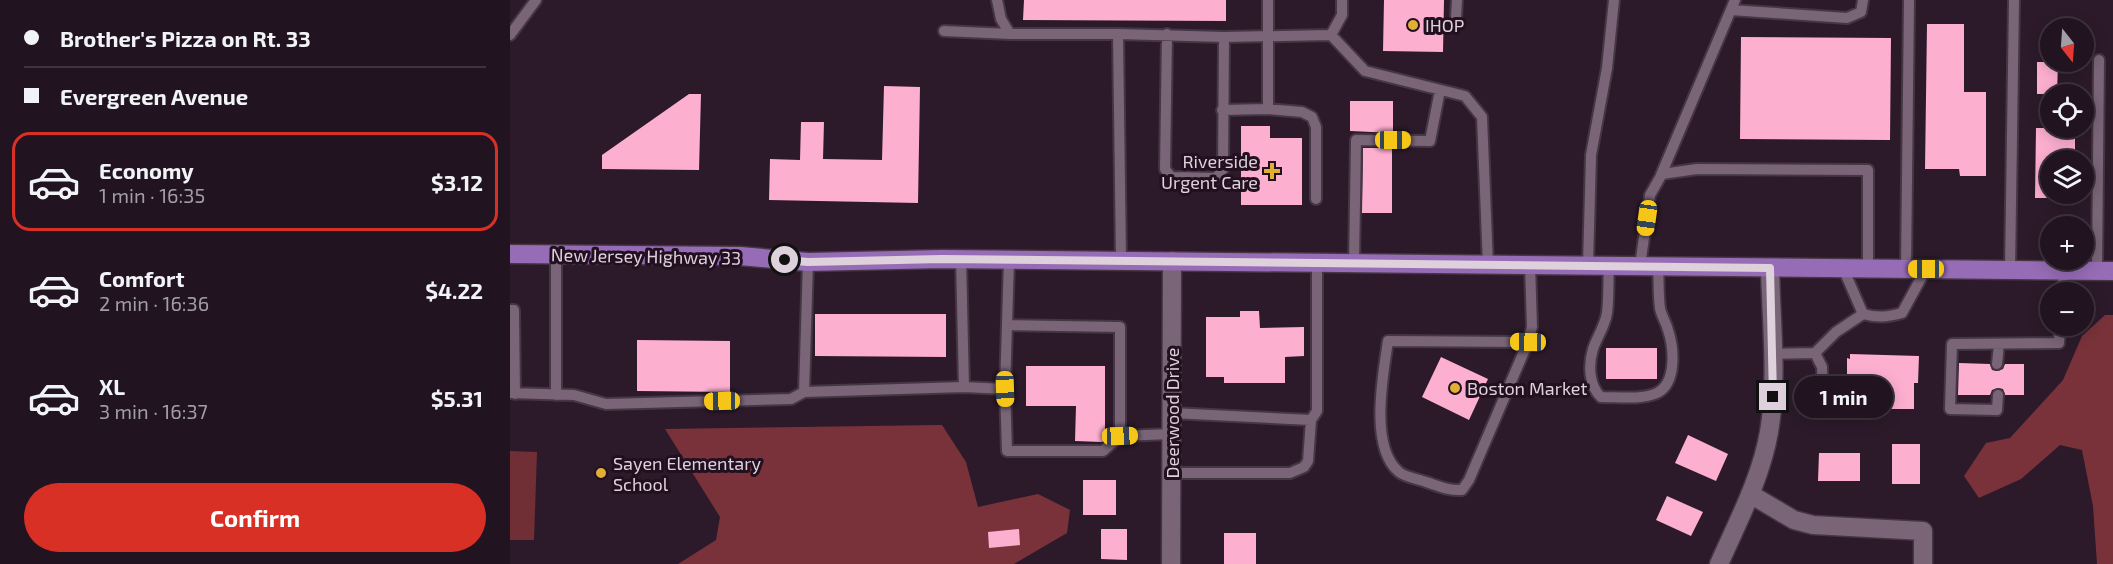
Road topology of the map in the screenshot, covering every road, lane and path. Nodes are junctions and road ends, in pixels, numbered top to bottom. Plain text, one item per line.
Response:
1 (536, 0) edge
2 (997, 0) edge
3 (1268, 0) edge
4 (1342, 0) edge
5 (1457, 0) edge
6 (1614, 0) edge
7 (1863, 0) edge
8 (1909, 0) edge
9 (2014, 0) edge
10 (1733, 5) edge
11 (1456, 18) dead end
12 (944, 31) dead end
13 (1010, 34) junction
14 (1118, 34) junction
15 (1167, 34) junction
16 (510, 35) edge
17 (1331, 35) junction
18 (1269, 36) junction
19 (1224, 37) junction
20 (2099, 60) dead end
21 (1440, 90) junction
22 (1268, 109) junction
23 (1222, 110) junction
24 (1661, 175) junction
25 (1316, 198) dead end
26 (510, 254) edge
27 (556, 255) junction
28 (961, 259) junction
29 (1009, 260) junction
30 (1121, 261) junction
31 (1172, 261) junction
32 (808, 262) junction
33 (1317, 263) junction
34 (1354, 264) junction
35 (1488, 265) junction
36 (1530, 265) junction
37 (1588, 266) junction
38 (1609, 266) junction
39 (1640, 266) junction
40 (1659, 266) junction
41 (1770, 268) junction
42 (1843, 268) junction
43 (1868, 268) junction
44 (1906, 269) junction
45 (1926, 269) junction
46 (2010, 270) junction
47 (2040, 270) edge
48 (2065, 270) joint
49 (2105, 271) edge
50 (2063, 282) edge
51 (510, 310) edge
52 (1863, 314) junction
53 (1007, 325) junction
54 (2060, 336) edge
55 (1528, 342) junction
56 (1999, 344) junction
57 (1815, 353) junction
58 (1772, 354) junction
59 (1997, 364) dead end
60 (964, 387) junction
61 (1005, 389) junction
62 (804, 392) junction
63 (513, 393) edge
64 (556, 395) junction
65 (1998, 395) dead end
66 (1823, 404) dead end
67 (1172, 413) junction
68 (1311, 420) junction
69 (1172, 434) junction
70 (1120, 436) junction
71 (1171, 472) junction
72 (1750, 494) junction
73 (1171, 564) edge
74 (1719, 564) edge
75 (1923, 564) edge

1 - 16 lane
2 - 13 lane
3 - 18 lane
4 - 17 lane
5 - 11 lane
6 - 37 lane
7 - 10 lane
8 - 44 lane
9 - 46 lane
10 - 24 lane
12 - 13 lane
13 - 14 lane
14 - 15 lane
14 - 30 lane
15 - 19 lane
15 - 23 lane
17 - 18 lane
17 - 21 lane
18 - 19 lane
18 - 22 lane
19 - 23 lane
20 - 49 lane
21 - 34 lane
21 - 35 lane
22 - 23 lane
22 - 25 lane
24 - 39 lane
24 - 43 lane
26 - 27 main road, New Jersey Highway 33
27 - 32 main road, New Jersey Highway 33
27 - 64 lane
28 - 29 main road, New Jersey Highway 33
28 - 32 main road, New Jersey Highway 33
28 - 60 lane
29 - 30 main road, New Jersey Highway 33
29 - 53 lane
30 - 31 main road, New Jersey Highway 33
31 - 33 main road, New Jersey Highway 33
31 - 67 street, Deerwood Drive
32 - 62 lane
33 - 34 main road, New Jersey Highway 33
33 - 68 lane
34 - 35 main road, New Jersey Highway 33
35 - 36 main road, New Jersey Highway 33
36 - 37 main road, New Jersey Highway 33
36 - 55 lane
37 - 38 main road, New Jersey Highway 33
38 - 39 main road, New Jersey Highway 33
38 - 40 lane
39 - 40 main road, New Jersey Highway 33
40 - 41 main road, New Jersey Highway 33
41 - 42 main road, New Jersey Highway 33
41 - 58 street
42 - 43 main road, New Jersey Highway 33
42 - 52 lane
43 - 44 main road, New Jersey Highway 33
44 - 45 main road, New Jersey Highway 33
45 - 46 main road, New Jersey Highway 33
45 - 52 lane
46 - 47 main road, New Jersey Highway 33
48 - 49 main road, New Jersey Highway 33
48 - 50 lane
51 - 63 lane
52 - 57 lane
53 - 61 lane
53 - 70 lane
54 - 56 lane
55 - 55 lane
56 - 59 lane
56 - 65 lane
57 - 58 lane
57 - 66 lane
58 - 72 street
60 - 61 lane
60 - 62 lane
61 - 70 lane
62 - 64 lane
63 - 64 lane
67 - 68 lane
67 - 69 street, Deerwood Drive
68 - 71 lane
69 - 70 lane
69 - 71 street, Deerwood Drive
71 - 73 street, Deerwood Drive
72 - 74 street
72 - 75 street

